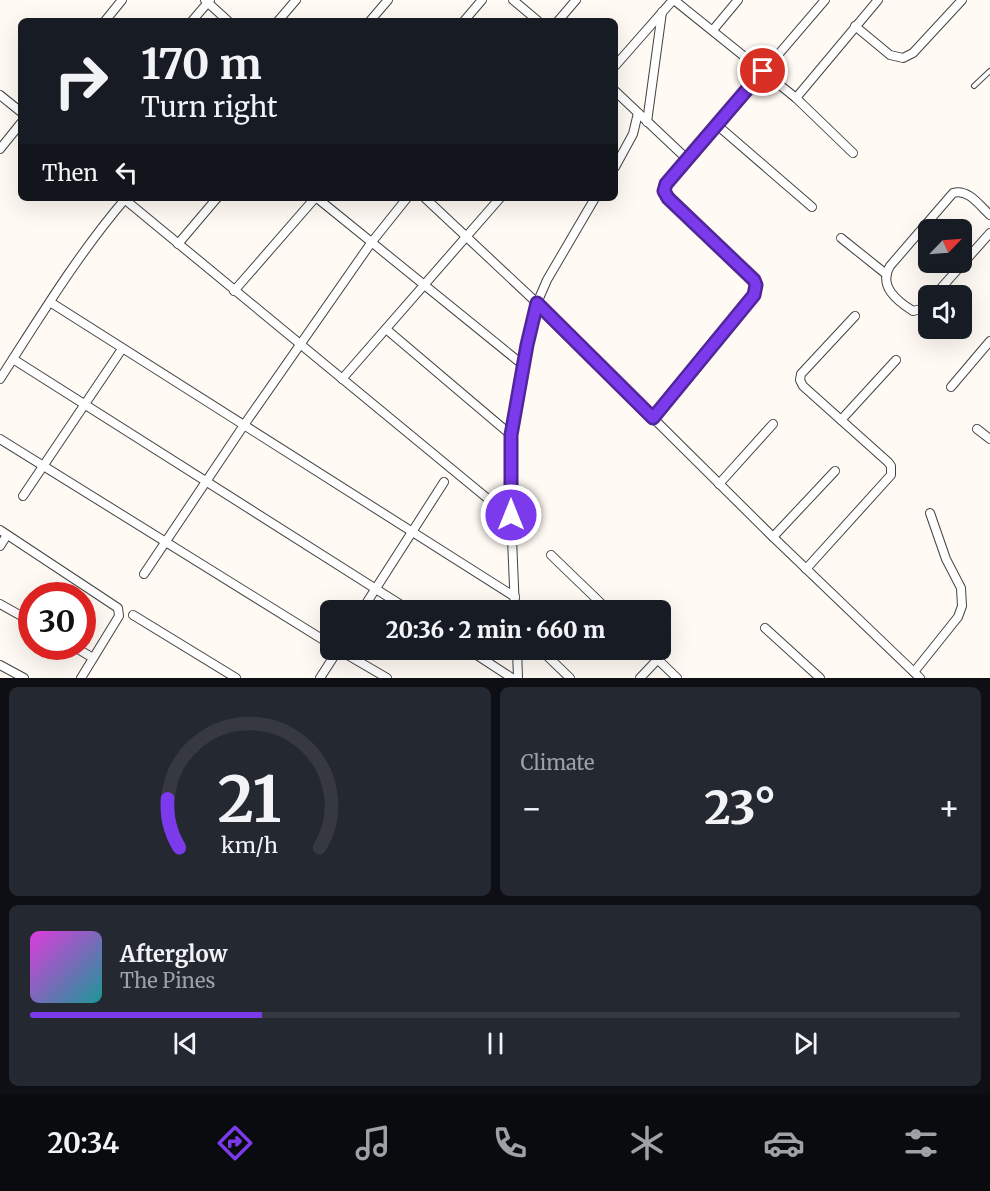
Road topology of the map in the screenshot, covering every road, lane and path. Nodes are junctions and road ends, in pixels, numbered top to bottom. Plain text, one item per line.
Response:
1 (122, 0) edge
2 (296, 0) edge
3 (388, 0) edge
4 (482, 0) edge
5 (513, 0) edge
6 (576, 0) edge
7 (674, 0) edge
8 (738, 0) edge
9 (825, 0) edge
10 (878, 0) edge
11 (962, 0) edge
12 (208, 1) edge
13 (662, 12) junction
14 (107, 18) edge
15 (194, 18) edge
16 (225, 18) edge
17 (281, 18) edge
18 (373, 18) edge
19 (467, 18) edge
20 (534, 18) edge
21 (561, 18) edge
22 (855, 26) junction
23 (713, 30) junction
24 (618, 63) edge
25 (763, 71) junction
26 (990, 71) edge
27 (974, 86) dead end
28 (618, 94) edge
29 (0, 95) edge
30 (796, 98) junction
31 (18, 110) edge
32 (638, 113) junction
33 (647, 122) junction
34 (717, 125) junction
35 (18, 127) edge
36 (0, 149) edge
37 (853, 153) dead end
38 (687, 159) junction
39 (618, 162) edge
40 (123, 201) edge
41 (127, 201) edge
42 (215, 201) edge
43 (313, 201) edge
44 (320, 201) edge
45 (405, 201) edge
46 (428, 201) edge
47 (497, 201) edge
48 (593, 201) edge
49 (812, 207) dead end
50 (990, 215) edge
51 (990, 233) edge
52 (467, 236) junction
53 (841, 238) dead end
54 (371, 243) junction
55 (178, 244) junction
56 (886, 274) junction
57 (423, 285) junction
58 (944, 285) edge
59 (234, 291) junction
60 (50, 302) junction
61 (537, 303) junction
62 (918, 311) edge
63 (855, 316) dead end
64 (386, 329) junction
65 (990, 341) edge
66 (300, 345) junction
67 (122, 349) junction
68 (13, 359) junction
69 (896, 360) dead end
70 (523, 365) junction
71 (0, 379) edge
72 (342, 380) junction
73 (951, 387) dead end
74 (84, 405) junction
75 (653, 418) junction
76 (841, 420) junction
77 (773, 424) dead end
78 (244, 425) junction
79 (977, 429) dead end
80 (511, 435) junction
81 (0, 439) edge
82 (990, 439) edge
83 (44, 466) junction
84 (835, 471) dead end
85 (206, 481) junction
86 (444, 482) dead end
87 (719, 484) junction
88 (23, 496) dead end
89 (930, 513) dead end
90 (511, 515) junction
91 (413, 531) junction
92 (3, 533) edge
93 (773, 537) junction
94 (167, 540) junction
95 (0, 546) edge
96 (551, 555) dead end
97 (806, 569) junction
98 (144, 573) dead end
99 (78, 582) edge
100 (376, 589) junction
101 (96, 594) edge
102 (515, 597) joint
103 (369, 600) edge
104 (393, 600) edge
105 (598, 600) edge
106 (0, 604) edge
107 (18, 614) edge
108 (133, 615) dead end
109 (765, 628) dead end
110 (320, 638) edge
111 (96, 653) edge
112 (92, 660) edge
113 (332, 660) edge
114 (356, 660) edge
115 (484, 660) edge
116 (517, 660) edge
117 (551, 660) edge
118 (657, 660) edge
119 (659, 660) edge
120 (0, 665) edge
121 (917, 675) edge
122 (24, 678) edge
123 (81, 678) edge
124 (236, 678) edge
125 (320, 678) edge
126 (387, 678) edge
127 (512, 678) edge
128 (518, 678) edge
129 (570, 678) edge
130 (640, 678) edge
131 (677, 678) edge
132 (820, 678) edge

1 - 14 street
2 - 17 street
3 - 18 street
4 - 19 street
5 - 20 street
6 - 21 street
7 - 13 street
7 - 23 street
8 - 23 street
9 - 25 street
10 - 22 street
11 - 22 street
12 - 15 street
12 - 16 street
13 - 24 street
13 - 33 street
22 - 30 street
23 - 25 street
25 - 30 street
25 - 34 street
26 - 27 lane
28 - 32 street
29 - 31 street
30 - 37 street
32 - 33 street
32 - 39 street
33 - 38 street
34 - 38 street
34 - 49 street
35 - 36 street
38 - 75 street
40 - 60 street
41 - 55 street
42 - 55 street
43 - 59 street
44 - 54 street
45 - 54 street
46 - 52 street
47 - 52 street
48 - 61 street
50 - 56 street
51 - 58 street
52 - 57 street
52 - 61 street
53 - 56 street
54 - 57 street
54 - 66 street
55 - 59 street
56 - 62 street
57 - 64 street
57 - 70 street
59 - 66 street
60 - 67 street
60 - 68 street
61 - 70 street
61 - 75 street
63 - 76 street
64 - 72 street
64 - 80 street
65 - 73 street
66 - 72 street
66 - 78 street
67 - 74 street
67 - 78 street
68 - 71 street
68 - 74 street
69 - 76 street
70 - 80 street
72 - 90 street
74 - 83 street
74 - 85 street
75 - 87 street
76 - 97 street
77 - 87 street
78 - 85 street
78 - 91 street
79 - 82 street
80 - 90 street
81 - 83 street
83 - 88 street
83 - 94 street
84 - 93 street
85 - 94 street
85 - 100 street
86 - 91 street
87 - 93 street
89 - 121 street
90 - 102 street
91 - 100 street
91 - 102 street
92 - 95 street
92 - 99 street
93 - 97 street
94 - 98 street
94 - 110 street
96 - 105 street
97 - 121 street
100 - 103 street
100 - 104 street
101 - 111 street
106 - 107 street
108 - 124 street
109 - 132 street
112 - 123 street
113 - 125 street
114 - 126 street
115 - 127 street
116 - 128 street
117 - 129 street
118 - 130 street
119 - 131 street
120 - 122 street

